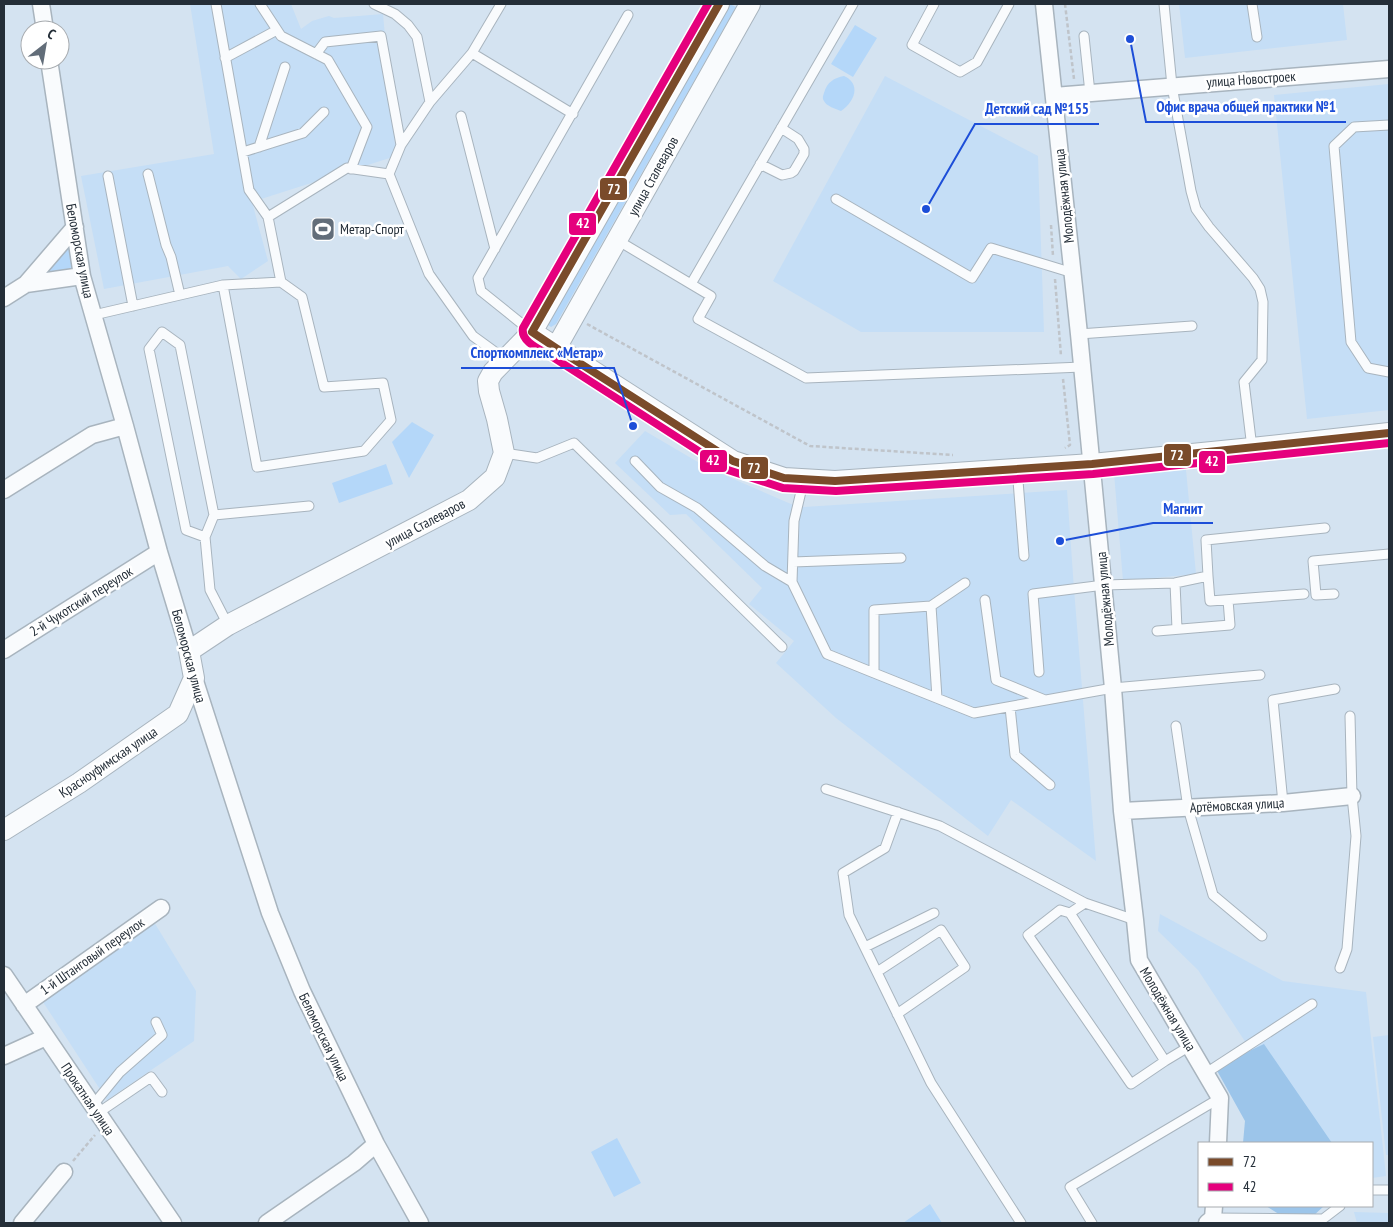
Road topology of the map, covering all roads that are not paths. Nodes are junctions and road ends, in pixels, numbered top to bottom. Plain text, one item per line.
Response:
1 (41, 4) edge
2 (216, 4) edge
3 (260, 4) edge
4 (374, 4) edge
5 (501, 4) edge
6 (719, 4) edge
7 (750, 4) edge
8 (853, 4) edge
9 (934, 4) edge
10 (1008, 4) edge
11 (1164, 4) edge
12 (1252, 4) edge
13 (1041, 5) edge
14 (628, 15) dead end
15 (43, 20) edge
16 (277, 30) junction
17 (1084, 36) dead end
18 (1257, 37) dead end
19 (472, 53) junction
20 (316, 54) junction
21 (225, 58) junction
22 (285, 67) dead end
23 (1389, 69) edge
24 (51, 70) edge
25 (1172, 86) junction
26 (1083, 94) junction
27 (1054, 96) junction
28 (430, 102) junction
29 (324, 112) dead end
30 (573, 114) junction
31 (461, 116) dead end
32 (1389, 124) edge
33 (781, 128) junction
34 (401, 145) junction
35 (259, 147) junction
36 (243, 152) junction
37 (760, 164) junction
38 (351, 169) junction
39 (148, 174) dead end
40 (389, 174) junction
41 (108, 176) dead end
42 (836, 199) dead end
43 (268, 216) junction
44 (75, 227) junction
45 (617, 240) junction
46 (495, 249) junction
47 (1073, 273) junction
48 (82, 276) junction
49 (281, 282) junction
50 (26, 284) junction
51 (691, 284) junction
52 (224, 285) junction
53 (180, 295) junction
54 (4, 298) edge
55 (133, 306) junction
56 (94, 316) junction
57 (1192, 326) dead end
58 (532, 332) junction
59 (1079, 334) junction
60 (556, 348) junction
61 (507, 357) junction
62 (1082, 367) junction
63 (1389, 372) edge
64 (125, 426) junction
65 (1389, 432) edge
66 (1252, 448) junction
67 (504, 453) junction
68 (635, 461) dead end
69 (1092, 464) junction
70 (1017, 468) junction
71 (804, 479) junction
72 (4, 490) edge
73 (309, 506) dead end
74 (214, 516) junction
75 (1325, 528) dead end
76 (205, 537) junction
77 (159, 552) junction
78 (1389, 554) edge
79 (1024, 556) dead end
80 (901, 558) dead end
81 (793, 562) junction
82 (1208, 576) junction
83 (792, 582) junction
84 (1174, 583) junction
85 (965, 584) dead end
86 (1104, 585) junction
87 (1304, 594) dead end
88 (1334, 594) dead end
89 (985, 600) dead end
90 (1228, 600) junction
91 (932, 606) junction
92 (228, 625) junction
93 (1177, 629) junction
94 (1157, 631) dead end
95 (782, 647) dead end
96 (4, 650) edge
97 (189, 651) junction
98 (874, 672) junction
99 (1039, 672) dead end
100 (1260, 675) dead end
101 (194, 678) junction
102 (1113, 688) junction
103 (1336, 689) dead end
104 (936, 698) junction
105 (1045, 700) junction
106 (1010, 707) junction
107 (1350, 716) dead end
108 (1176, 726) dead end
109 (1050, 785) dead end
110 (826, 790) dead end
111 (1352, 796) junction
112 (1284, 803) junction
113 (1188, 808) junction
114 (1122, 811) junction
115 (898, 812) junction
116 (4, 830) edge
117 (1085, 903) junction
118 (161, 908) dead end
119 (934, 913) dead end
120 (1070, 913) junction
121 (1135, 920) junction
122 (1262, 936) dead end
123 (865, 947) junction
124 (1340, 968) dead end
125 (877, 972) junction
126 (4, 975) edge
127 (1312, 1004) dead end
128 (24, 1005) junction
129 (898, 1014) junction
130 (156, 1022) dead end
131 (46, 1037) junction
132 (1190, 1046) junction
133 (4, 1056) edge
134 (1165, 1061) junction
135 (1206, 1073) junction
136 (162, 1092) dead end
137 (1220, 1098) junction
138 (98, 1114) junction
139 (1218, 1142) edge
140 (376, 1144) junction
141 (64, 1172) road end
142 (1373, 1190) edge
143 (1389, 1190) edge
144 (1339, 1207) edge
145 (1211, 1216) edge
146 (1323, 1221) edge
147 (22, 1223) edge
148 (173, 1223) edge
149 (267, 1223) edge
150 (420, 1223) edge
151 (1021, 1223) edge
152 (1092, 1223) edge

1 - 15 street
2 - 21 lane
3 - 16 lane
4 - 28 lane
5 - 19 lane
6 - 58 street, улица Сталеваров
7 - 45 street, улица Сталеваров
8 - 33 lane
9 - 10 lane
11 - 25 lane
12 - 18 lane
13 - 27 street, Молодёжная улица
14 - 30 lane
16 - 20 lane
16 - 21 lane
17 - 26 lane
19 - 28 lane
19 - 30 lane
20 - 34 lane
20 - 38 lane
21 - 36 lane
22 - 35 lane
23 - 25 street, улица Новостроек
24 - 44 street, Беломорская улица
25 - 26 street, улица Новостроек
25 - 66 lane
26 - 27 street, улица Новостроек
27 - 47 street, Молодёжная улица
28 - 34 lane
29 - 35 lane
30 - 46 lane
31 - 46 lane
32 - 63 lane
33 - 37 lane
33 - 37 lane
34 - 40 lane
35 - 36 lane
36 - 43 lane
37 - 51 lane
38 - 40 lane
38 - 43 lane
39 - 53 lane
40 - 61 lane
41 - 55 lane
42 - 47 lane
43 - 49 lane
44 - 48 street, Беломорская улица
44 - 50 street
45 - 51 lane
45 - 60 street, улица Сталеваров
46 - 58 lane
47 - 59 street, Молодёжная улица
48 - 50 street
48 - 56 street, Беломорская улица
49 - 52 lane
49 - 52 lane
50 - 54 street
51 - 62 lane
52 - 53 lane
53 - 55 lane
55 - 56 lane
56 - 64 street, Беломорская улица
57 - 59 lane
58 - 60 street
58 - 61 street, улица Сталеваров
59 - 62 street, Молодёжная улица
60 - 71 street
61 - 67 street, улица Сталеваров
62 - 69 street, Молодёжная улица
64 - 72 street
64 - 77 street, Беломорская улица
65 - 66 street
66 - 69 street
67 - 92 street, улица Сталеваров
67 - 95 lane
68 - 83 lane
69 - 70 street
69 - 86 street, Молодёжная улица
70 - 71 street
70 - 79 lane
71 - 81 lane
73 - 74 lane
74 - 76 lane
74 - 76 lane
75 - 82 lane
76 - 92 lane
77 - 96 street, 2-й Чукотский переулок
77 - 97 street, Беломорская улица
78 - 88 lane
80 - 81 lane
81 - 83 lane
82 - 84 lane
82 - 90 lane
83 - 98 lane
84 - 86 lane
84 - 93 lane
85 - 91 lane
86 - 99 lane
86 - 102 street, Молодёжная улица
87 - 90 lane
89 - 105 lane
90 - 93 lane
91 - 98 lane
91 - 104 lane
92 - 97 street, улица Сталеваров
93 - 94 lane
97 - 101 street, Беломорская улица
98 - 104 lane
100 - 102 lane
101 - 116 street, Красноуфимская улица
101 - 140 street, Беломорская улица
102 - 105 lane
102 - 114 street, Молодёжная улица
103 - 112 lane
104 - 106 lane
105 - 106 lane
106 - 109 lane
107 - 111 lane
108 - 113 lane
110 - 115 lane
111 - 112 street, Артёмовская улица
111 - 124 lane
112 - 113 street, Артёмовская улица
113 - 114 street, Артёмовская улица
113 - 122 lane
114 - 121 street, Молодёжная улица
115 - 117 lane
115 - 123 lane
117 - 120 lane
117 - 121 lane
118 - 128 street, 1-й Штанговый переулок
119 - 123 lane
120 - 134 lane
120 - 134 lane
121 - 132 street, Молодёжная улица
123 - 125 lane
125 - 129 lane
125 - 129 lane
126 - 128 street, Прокатная улица
127 - 135 lane
128 - 131 street, Прокатная улица
129 - 151 lane
130 - 138 lane
131 - 133 street
131 - 138 street, Прокатная улица
132 - 134 lane
132 - 135 street, Молодёжная улица
135 - 137 street, Молодёжная улица
136 - 138 lane
137 - 139 street
137 - 152 lane
138 - 148 street, Прокатная улица
140 - 149 street
140 - 150 street, Беломорская улица
141 - 147 street
142 - 143 lane
144 - 146 lane
145 - 146 lane

